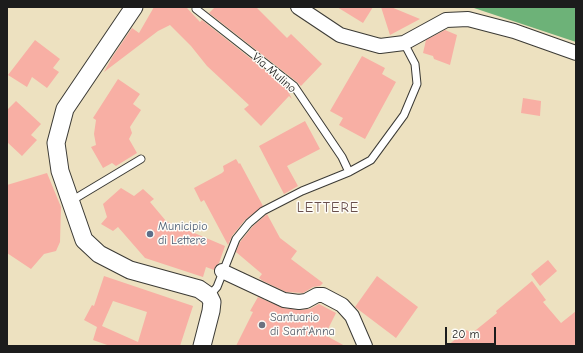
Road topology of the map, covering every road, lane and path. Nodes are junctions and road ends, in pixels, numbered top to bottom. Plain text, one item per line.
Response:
1 (134, 7) edge
2 (298, 7) edge
3 (196, 10) dead end
4 (404, 44) junction
5 (576, 53) edge
6 (141, 159) dead end
7 (349, 172) junction
8 (69, 201) junction
9 (222, 271) junction
10 (210, 296) junction
11 (202, 346) edge
12 (365, 346) edge

1 - 8 street
2 - 4 street
3 - 7 lane, Via Mulino
4 - 5 street
4 - 7 lane
6 - 8 lane
7 - 9 lane
8 - 10 street
9 - 10 lane
9 - 12 street
10 - 11 street

